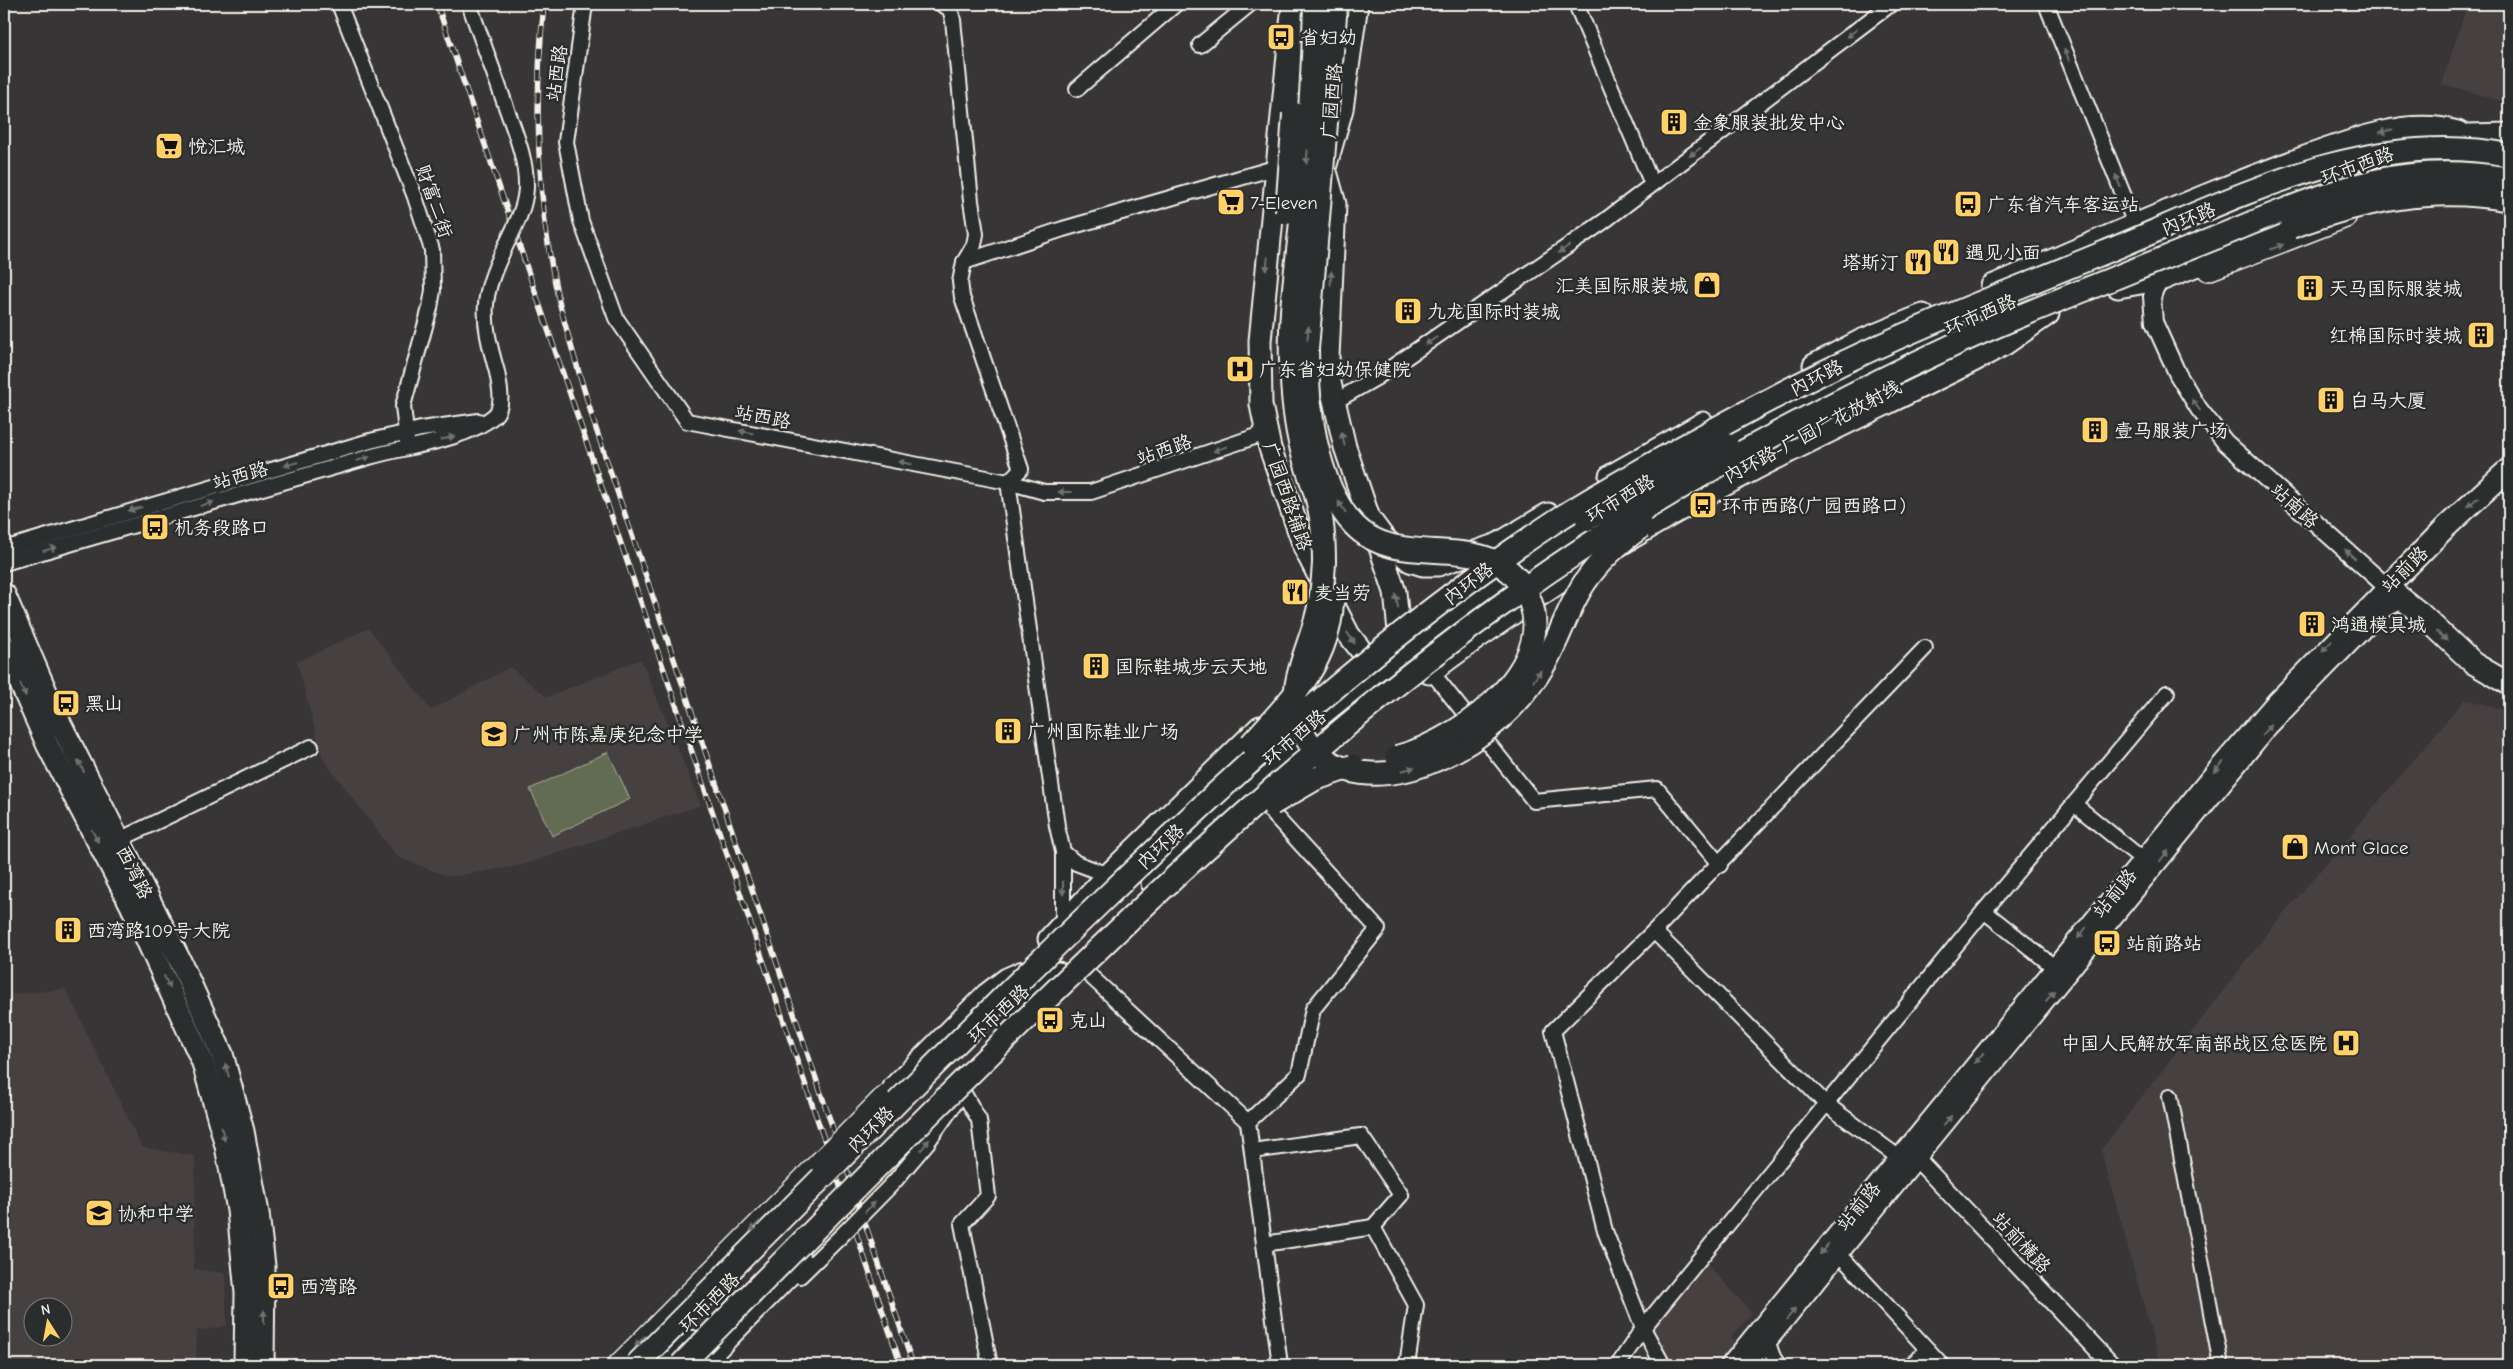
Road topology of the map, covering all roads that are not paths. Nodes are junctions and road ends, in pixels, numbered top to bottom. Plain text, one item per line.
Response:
1 (339, 4) edge
2 (469, 4) edge
3 (585, 4) edge
4 (941, 4) edge
5 (1176, 4) edge
6 (1250, 4) edge
7 (1293, 4) edge
8 (1310, 4) edge
9 (1315, 4) edge
10 (1336, 4) edge
11 (1342, 4) edge
12 (1357, 4) edge
13 (1576, 4) edge
14 (1891, 4) edge
15 (2046, 4) edge
16 (1200, 45) dead end
17 (1077, 89) dead end
18 (1330, 90) junction
19 (1281, 128) junction
20 (2509, 134) edge
21 (2418, 143) junction
22 (2509, 155) edge
23 (2509, 164) edge
24 (1278, 167) junction
25 (1325, 168) junction
26 (2509, 180) edge
27 (2447, 182) junction
28 (2422, 183) junction
29 (1652, 184) junction
30 (2476, 184) junction
31 (2509, 189) edge
32 (2509, 200) edge
33 (2136, 226) junction
34 (2197, 228) junction
35 (964, 262) junction
36 (2197, 265) joint
37 (2163, 280) junction
38 (2109, 286) junction
39 (2042, 306) junction
40 (1334, 402) junction
41 (485, 420) junction
42 (406, 432) junction
43 (1266, 433) junction
44 (1779, 433) junction
45 (409, 447) junction
46 (1659, 447) junction
47 (1788, 452) junction
48 (1670, 468) junction
49 (2509, 469) edge
50 (1008, 482) junction
51 (1655, 496) junction
52 (1666, 517) junction
53 (1369, 518) junction
54 (4, 549) edge
55 (1305, 549) junction
56 (4, 563) edge
57 (2386, 587) junction
58 (4, 594) edge
59 (2406, 602) junction
60 (4, 646) edge
61 (1925, 648) dead end
62 (1436, 659) junction
63 (1400, 661) junction
64 (2509, 684) edge
65 (2167, 693) dead end
66 (311, 747) dead end
67 (1278, 759) junction
68 (1215, 771) junction
69 (2074, 804) junction
70 (1265, 805) junction
71 (1201, 821) junction
72 (119, 840) junction
73 (1063, 852) junction
74 (1200, 853) junction
75 (2142, 859) junction
76 (1720, 865) junction
77 (1112, 871) junction
78 (1132, 885) junction
79 (1984, 911) junction
80 (1063, 924) junction
81 (1654, 932) junction
82 (2054, 967) junction
83 (1086, 972) junction
84 (1022, 979) junction
85 (952, 1057) junction
86 (901, 1083) junction
87 (963, 1092) junction
88 (2170, 1096) dead end
89 (881, 1099) junction
90 (1826, 1104) junction
91 (1248, 1122) junction
92 (889, 1141) junction
93 (1252, 1151) junction
94 (1898, 1157) junction
95 (1916, 1159) junction
96 (838, 1196) junction
97 (797, 1198) junction
98 (827, 1227) junction
99 (1373, 1227) junction
100 (1264, 1244) junction
101 (1840, 1255) junction
102 (801, 1262) junction
103 (674, 1306) junction
104 (690, 1321) junction
105 (1643, 1328) junction
106 (1763, 1336) junction
107 (1928, 1350) junction
108 (245, 1365) edge
109 (264, 1365) edge
110 (616, 1365) edge
111 (636, 1365) edge
112 (647, 1365) edge
113 (666, 1365) edge
114 (680, 1365) edge
115 (690, 1365) edge
116 (700, 1365) edge
117 (712, 1365) edge
118 (990, 1365) edge
119 (1280, 1365) edge
120 (1407, 1365) edge
121 (1618, 1365) edge
122 (1663, 1365) edge
123 (1729, 1365) edge
124 (1749, 1365) edge
125 (1779, 1365) edge
126 (1911, 1365) edge
127 (1942, 1365) edge
128 (2112, 1365) edge
129 (2221, 1365) edge

1 - 42 street, 财富二街
2 - 41 street, 站西路, bridge
50 -> 3 street, 站西路
4 - 35 street
5 - 17 street
6 - 16 street
7 - 19 main road, 广园西路辅路
8 - 84 highway, bridge
9 - 19 main road, 广园西路
9 -> 38 highway, 内环路-广园广花放射线, bridge
10 - 18 highway, bridge
11 - 18 highway, bridge
11 - 25 main road, 广园西路
12 - 25 main road
13 - 29 street
14 -> 29 street
33 -> 15 street
74 -> 18 highway, 内环路, bridge
19 - 24 main road, 广园西路辅路
20 - 21 main road, 环市西路
21 - 23 main road
21 - 28 main road
21 -> 33 main road
21 - 34 main road, 环市西路
22 - 63 highway, 内环路, bridge
24 - 35 street
24 -> 43 main road, 广园西路辅路
40 -> 25 main road
26 - 30 main road
26 - 38 highway, 内环路, bridge
27 - 28 main road, 环市西路
27 - 30 main road, 环市西路
37 -> 27 main road
28 - 38 main road, 环市西路
29 -> 40 street
30 - 31 main road, 环市西路
32 - 36 highway, bridge
33 - 46 main road
34 - 39 highway
34 - 48 main road, 环市西路
35 - 50 street
36 - 37 main road
37 - 38 main road
57 -> 37 street, 站南路
38 - 39 main road, 环市西路
38 - 74 highway, 内环路, bridge
39 - 44 main road, 环市西路
39 - 47 main road
39 - 63 highway, bridge
53 -> 40 main road
41 - 42 street, 站西路
45 -> 41 street, 站西路
42 - 45 street, 财富二街
42 -> 54 street, 站西路
43 -> 50 street, 站西路
43 - 55 main road, 广园西路辅路
44 - 47 main road
44 - 51 main road, 环市西路
56 -> 45 street, 站西路
46 - 48 main road
46 - 53 main road
47 - 52 main road
48 - 63 main road, 环市西路
49 -> 57 main road, 站前路
50 - 73 street
51 - 52 main road
51 - 62 main road, 环市西路
52 - 62 main road
63 -> 53 main road
55 -> 63 main road, 广园西路辅路
55 - 68 main road
57 - 59 main road, 站南路
57 -> 75 street, 站前路
72 -> 58 main road, 西湾路
59 -> 64 main road, 站南路
95 -> 59 street, 站前路
60 -> 108 main road, 西湾路
61 - 76 street
62 - 63 main road, 环市西路
62 - 76 street
63 - 67 main road, 环市西路
63 - 70 main road
63 - 84 highway, 内环路, bridge
65 - 69 street
66 - 72 street
67 - 68 main road
67 - 71 main road, 环市西路
67 - 92 main road, 环市西路
68 - 71 main road
68 - 77 main road
69 - 75 street
69 - 79 street
70 - 83 main road
70 - 91 street
71 - 78 main road, 环市西路
109 -> 72 main road, 西湾路
73 - 77 street
73 -> 80 street
74 - 114 highway, 内环路, bridge
75 -> 82 street, 站前路
76 - 81 street
77 - 78 street
77 - 80 main road
78 - 84 main road, 环市西路
79 - 82 street
79 - 90 street
80 - 84 main road
81 - 90 street
81 - 105 street
82 -> 94 street, 站前路
83 - 87 main road
83 - 91 street
84 - 85 main road, 环市西路
84 - 86 main road
84 - 89 street
84 - 111 highway, 内环路, bridge
85 - 86 main road
85 - 92 main road, 环市西路
86 - 89 main road
87 - 92 main road
96 -> 87 street, bridge
87 - 118 street
88 - 129 street
89 - 96 main road, bridge
90 - 94 street
90 - 105 street
91 - 93 street
92 - 96 main road
92 - 96 main road, bridge
93 - 99 street
93 - 100 street
94 - 95 street
94 -> 106 street, 站前路
95 - 101 street, 站前路
95 - 128 street, 站前横路
96 - 97 main road, 环市西路
96 - 98 main road
96 - 102 street
96 - 113 main road, 环市西路
96 - 117 street
97 -> 103 main road
97 - 104 main road, 环市西路
98 - 102 main road
98 - 115 main road
99 - 100 street
99 - 120 street
100 - 119 street
106 -> 101 street, 站前路
101 - 107 street
102 - 116 highway
103 - 104 street
103 -> 110 main road
104 - 112 main road, 环市西路
105 - 121 street
105 - 122 street
106 - 123 street, 站前路
106 - 124 street, 站前路
106 - 125 street
107 - 126 street
107 - 127 street

